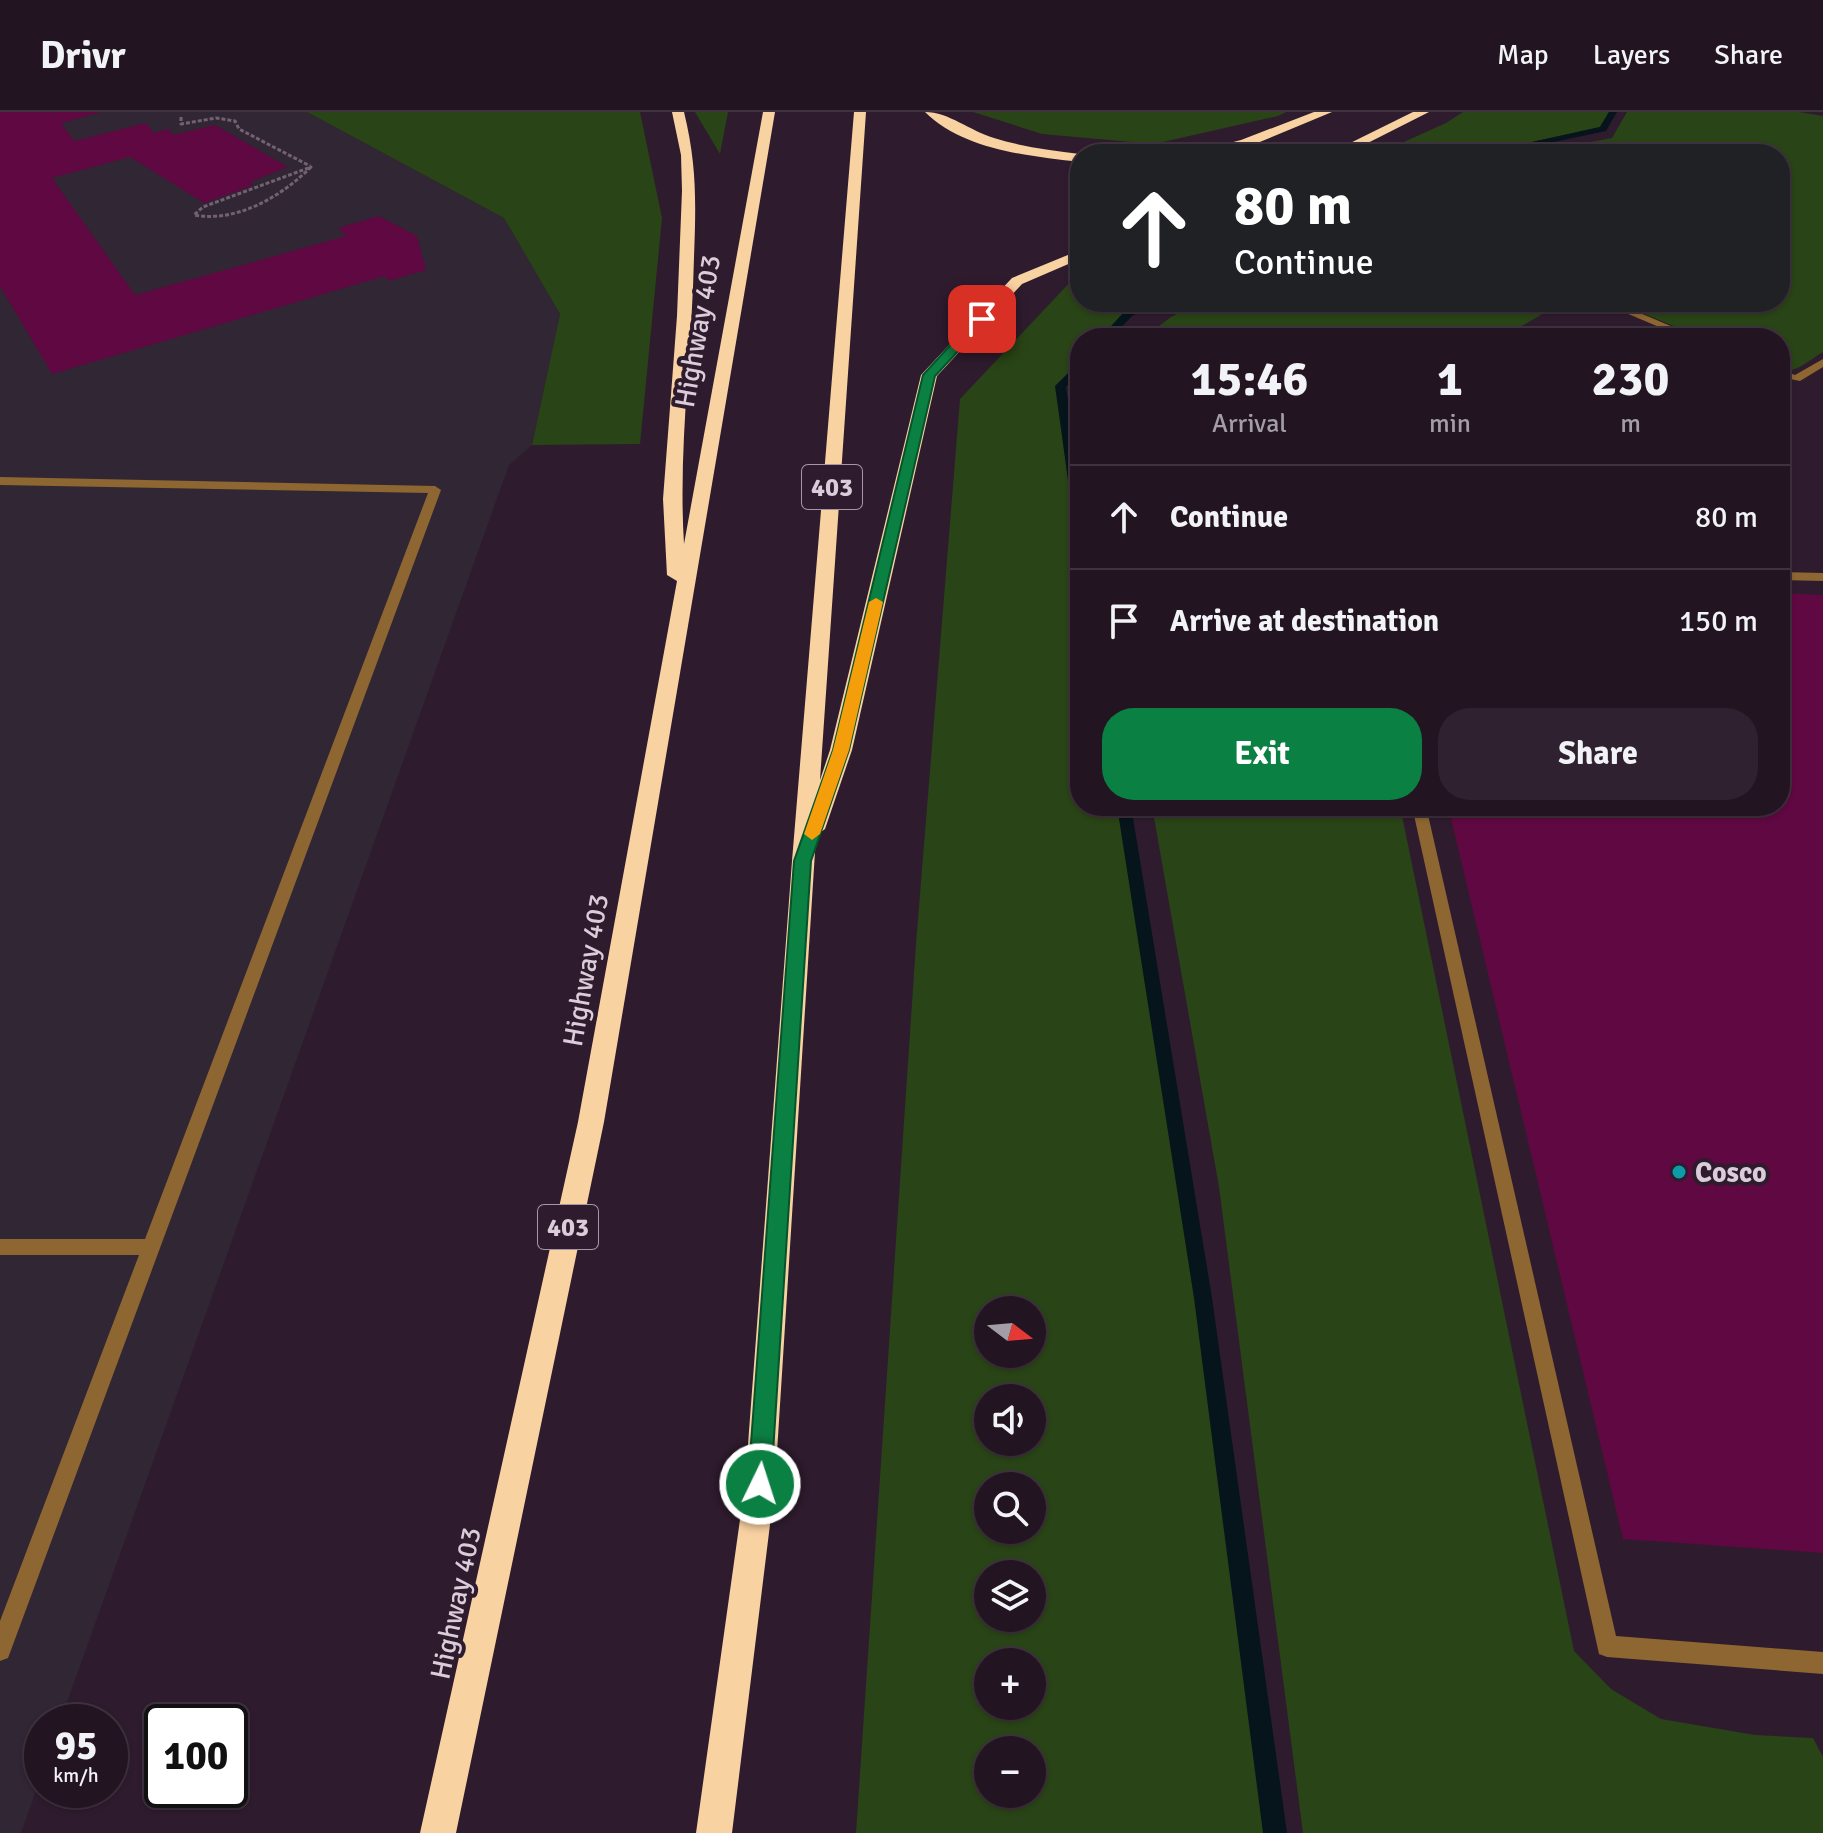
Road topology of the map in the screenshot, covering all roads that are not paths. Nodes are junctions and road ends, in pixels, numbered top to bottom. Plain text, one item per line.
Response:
1 (678, 112) edge
2 (769, 112) edge
3 (860, 112) edge
4 (931, 112) edge
5 (1326, 112) edge
6 (1423, 112) edge
7 (1240, 144) edge
8 (1356, 144) edge
9 (1070, 156) edge
10 (1070, 258) edge
11 (1630, 312) edge
12 (1669, 328) edge
13 (1823, 362) edge
14 (1790, 377) edge
15 (0, 481) edge
16 (1790, 576) edge
17 (1823, 577) edge
18 (678, 617) junction
19 (1421, 816) edge
20 (803, 861) junction
21 (0, 1247) edge
22 (151, 1247) junction
23 (0, 1650) edge
24 (1823, 1663) edge
25 (438, 1833) edge
26 (714, 1833) edge

1 - 18 highway
2 - 18 highway, Highway 403 / 403
3 - 20 highway, 403
4 - 9 highway
5 - 7 highway
6 - 8 highway
10 - 20 highway
11 - 12 lane
13 - 14 lane
15 - 22 lane
16 - 17 lane
18 - 25 highway, Highway 403 / 403
19 - 24 lane
20 - 26 highway, 403
21 - 22 lane
22 - 23 lane

